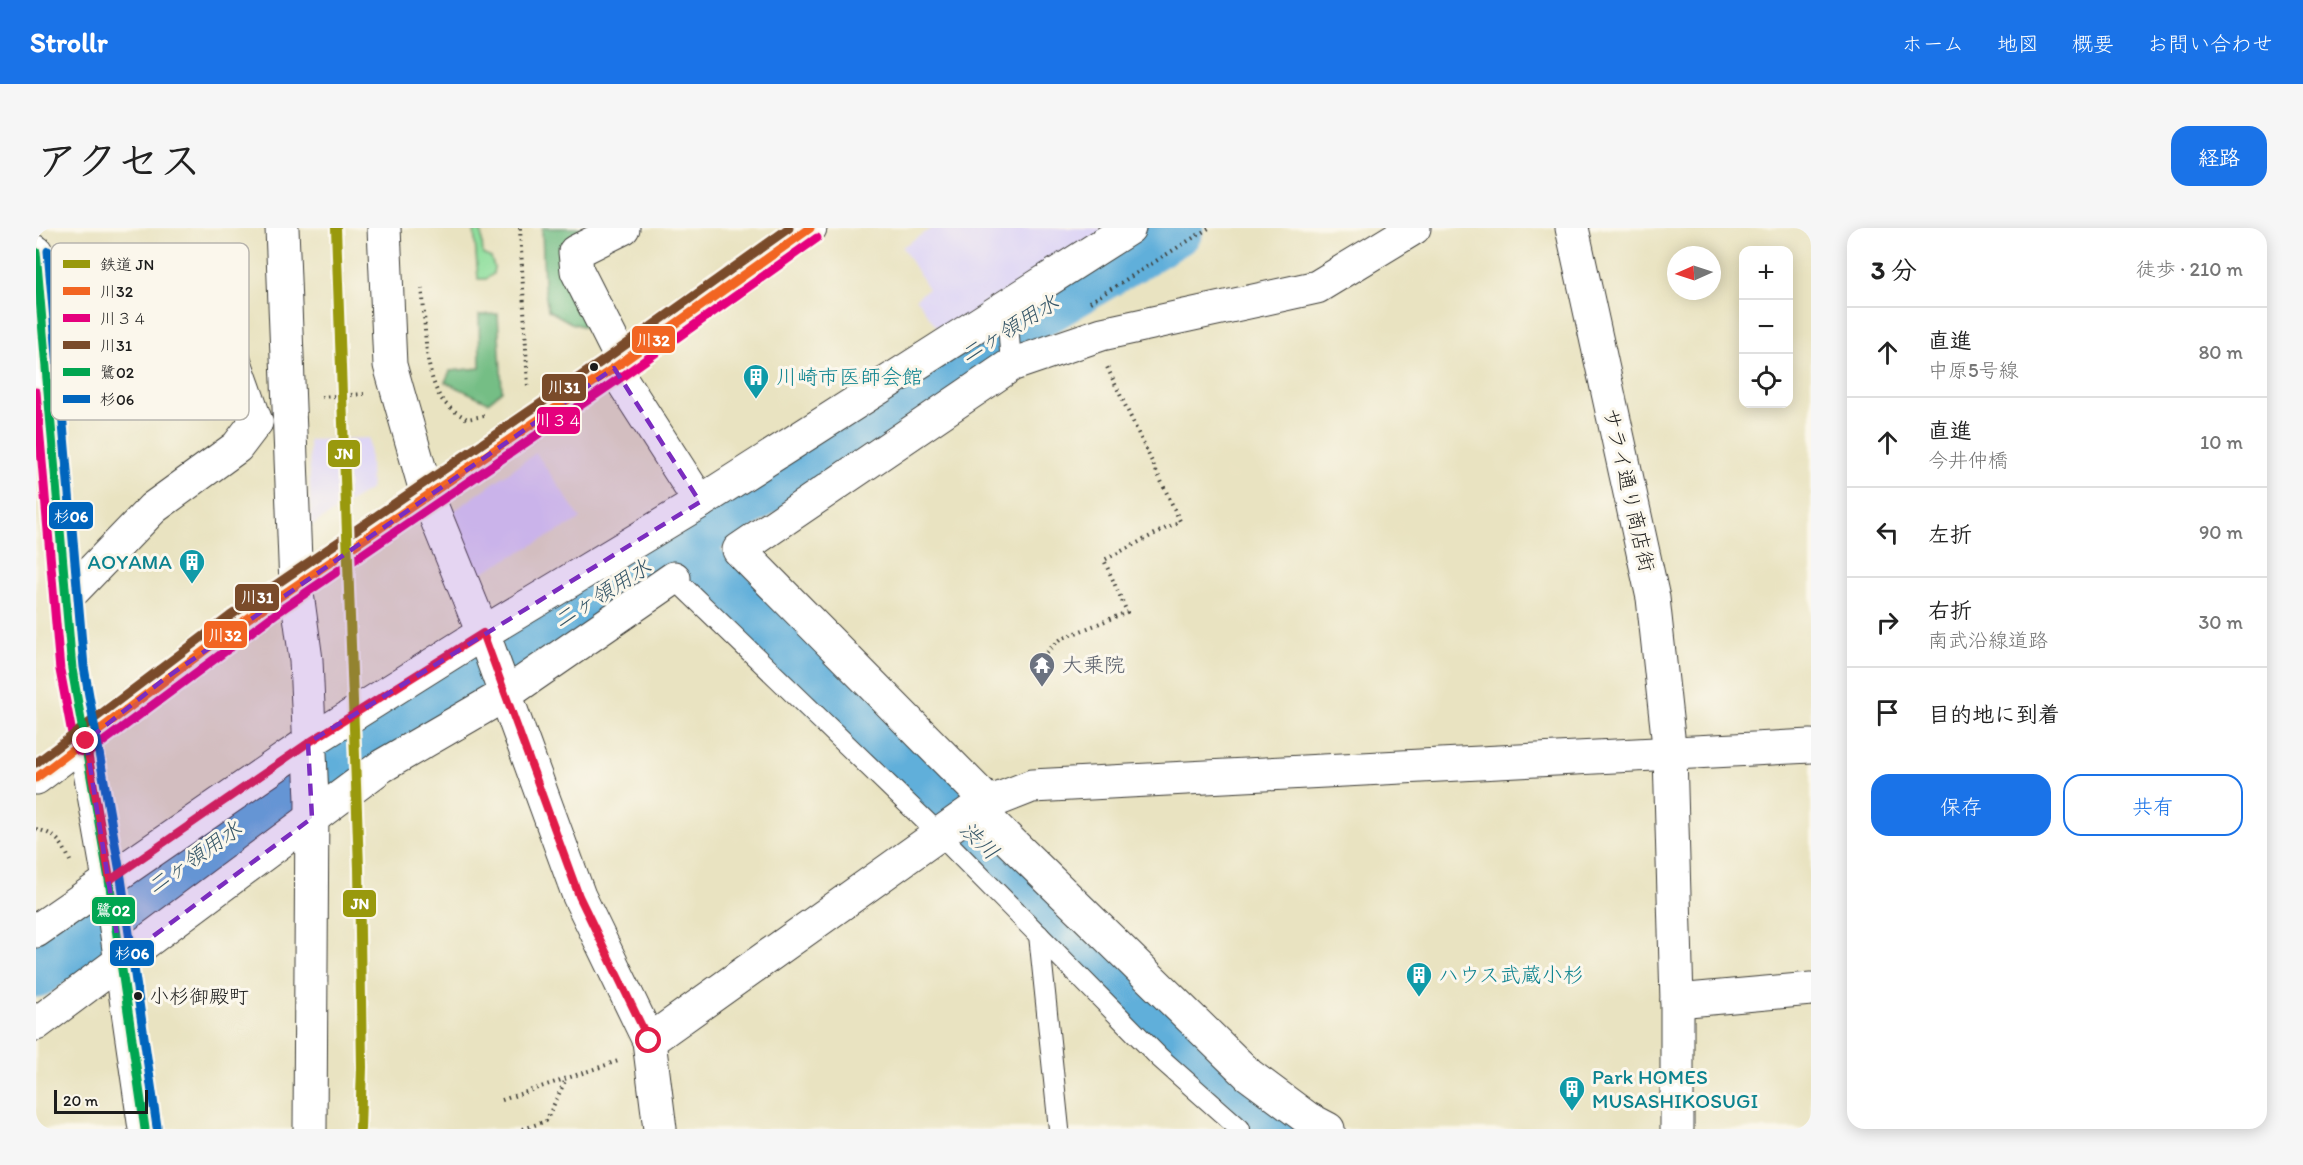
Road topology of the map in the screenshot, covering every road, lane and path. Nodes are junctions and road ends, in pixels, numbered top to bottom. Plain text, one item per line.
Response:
1 (282, 228) edge
2 (384, 228) edge
3 (520, 228) edge
4 (623, 228) edge
5 (810, 228) edge
6 (1129, 228) edge
7 (1209, 228) edge
8 (1414, 228) edge
9 (1572, 228) edge
10 (36, 252) edge
11 (421, 283) dead end
12 (1089, 302) dead end
13 (1007, 308) junction
14 (1093, 337) junction
15 (41, 354) edge
16 (618, 365) junction
17 (1011, 365) junction
18 (526, 375) dead end
19 (535, 384) dead end
20 (365, 394) dead end
21 (519, 395) dead end
22 (311, 398) dead end
23 (249, 408) edge
24 (492, 411) dead end
25 (427, 495) junction
26 (700, 502) junction
27 (674, 578) joint
28 (296, 586) junction
29 (66, 598) junction
30 (483, 633) junction
31 (1028, 668) dead end
32 (506, 694) junction
33 (86, 741) junction
34 (1811, 747) edge
35 (309, 751) junction
36 (1670, 755) junction
37 (36, 778) edge
38 (982, 805) junction
39 (312, 809) junction
40 (938, 833) junction
41 (110, 884) junction
42 (36, 931) edge
43 (1039, 935) junction
44 (120, 951) junction
45 (1811, 990) edge
46 (1677, 1001) junction
47 (36, 1024) edge
48 (650, 1045) junction
49 (566, 1078) junction
50 (502, 1100) dead end
51 (145, 1129) edge
52 (310, 1129) edge
53 (523, 1129) edge
54 (660, 1129) edge
55 (1059, 1129) edge
56 (1240, 1129) edge
57 (1328, 1129) edge
58 (1677, 1129) edge

1 - 28 main road
2 - 25 main road
3 - 18 path
4 - 16 main road
5 - 16 main road
6 - 13 main road
7 - 12 path
8 - 14 main road
9 - 36 main road, サライ通り商店街
10 - 15 main road
11 - 24 path
13 - 17 lane
13 - 26 main road
14 - 17 main road
14 - 31 path
15 - 29 main road
16 - 25 main road
16 - 26 main road
17 - 38 main road
19 - 21 path
20 - 22 path
23 - 29 main road
25 - 28 main road
25 - 30 main road
26 - 30 main road
27 - 32 main road
27 - 40 lane
28 - 33 main road
28 - 35 main road
29 - 33 main road
30 - 32 main road
30 - 35 main road
32 - 39 main road
32 - 48 main road
33 - 37 main road
33 - 41 main road
34 - 36 main road
35 - 39 main road
35 - 41 main road
36 - 38 main road
36 - 46 main road, サライ通り商店街
38 - 40 main road
38 - 57 main road
39 - 44 main road
39 - 52 main road
40 - 43 lane
40 - 48 main road
41 - 42 main road
41 - 44 main road
43 - 55 lane
43 - 56 lane
44 - 47 main road
44 - 51 main road
45 - 46 main road
46 - 58 main road, サライ通り商店街
48 - 49 path
48 - 54 main road
49 - 50 path
49 - 53 path

